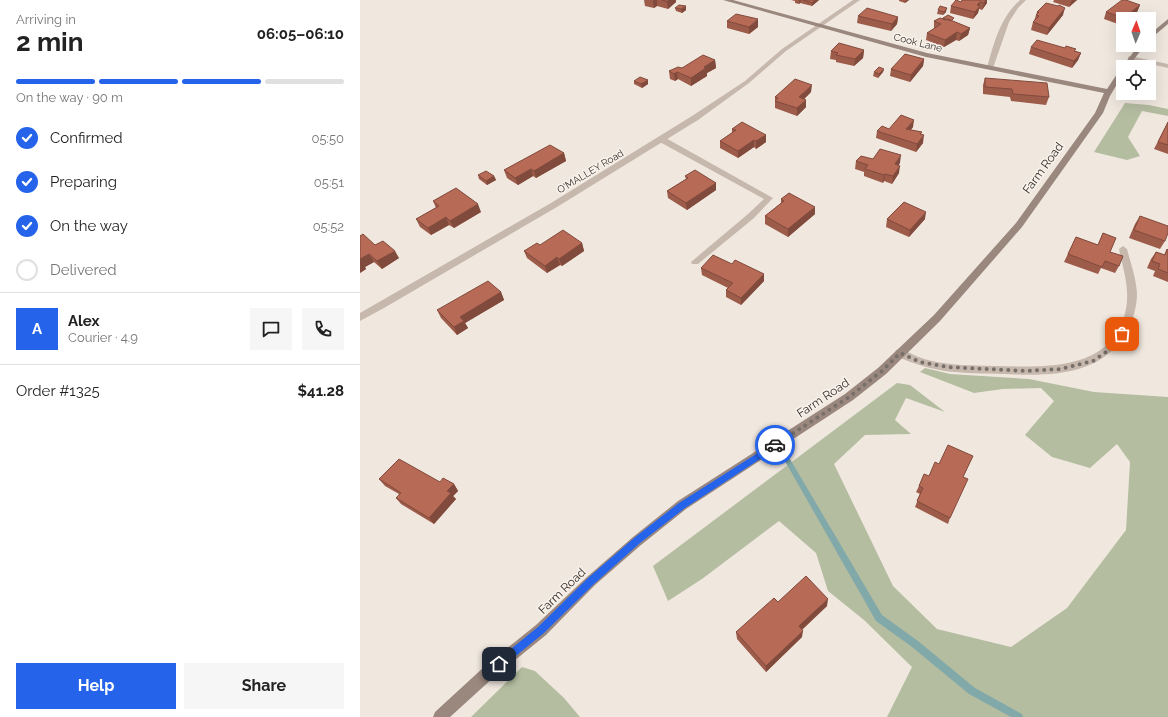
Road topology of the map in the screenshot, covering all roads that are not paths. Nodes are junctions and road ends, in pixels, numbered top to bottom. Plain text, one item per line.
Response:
1 (726, 0) edge
2 (857, 0) edge
3 (1023, 0) edge
4 (1168, 21) edge
5 (820, 25) junction
6 (1156, 32) edge
7 (1136, 52) edge
8 (1130, 58) joint
9 (1168, 66) edge
10 (990, 68) junction
11 (1116, 81) edge
12 (1109, 92) junction
13 (661, 139) junction
14 (1123, 249) dead end
15 (695, 262) dead end
16 (360, 317) edge
17 (900, 353) junction
18 (440, 717) edge

1 - 5 street, Cook Lane
2 - 5 street, O'MALLEY Road
3 - 10 street
4 - 6 street
5 - 10 street, Cook Lane
5 - 13 street, O'MALLEY Road
7 - 8 street, Farm Road
8 - 9 street
10 - 12 street, Cook Lane
11 - 12 street, Farm Road
12 - 17 street, Farm Road
13 - 15 street
13 - 16 street, O'MALLEY Road
14 - 17 street
17 - 18 street, Farm Road

